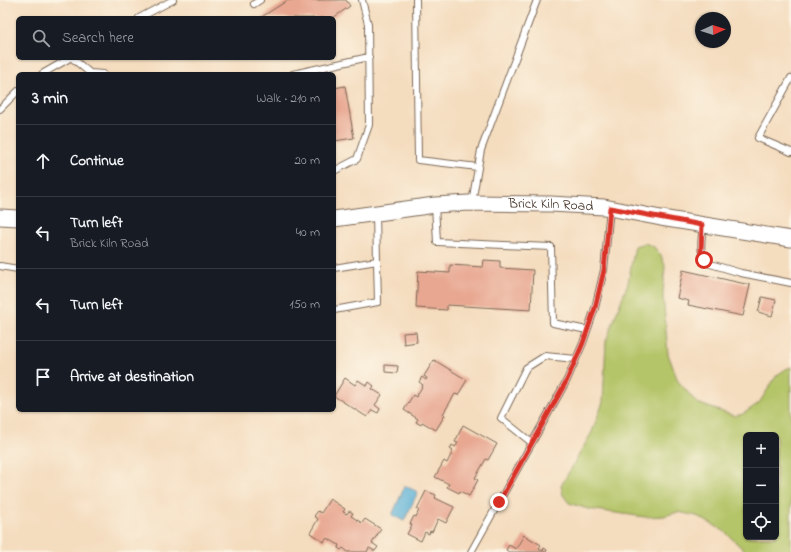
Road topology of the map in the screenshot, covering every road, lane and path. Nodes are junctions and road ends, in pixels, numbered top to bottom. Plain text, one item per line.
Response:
1 (173, 0) edge
2 (260, 0) edge
3 (362, 0) edge
4 (416, 0) edge
5 (537, 0) edge
6 (254, 4) dead end
7 (143, 16) edge
8 (368, 57) junction
9 (67, 60) edge
10 (73, 60) edge
11 (46, 72) edge
12 (88, 72) edge
13 (303, 72) edge
14 (791, 78) edge
15 (16, 94) edge
16 (0, 109) edge
17 (791, 152) edge
18 (478, 167) junction
19 (336, 170) edge
20 (472, 203) junction
21 (435, 205) junction
22 (610, 208) junction
23 (376, 214) junction
24 (0, 217) edge
25 (16, 218) edge
26 (336, 219) edge
27 (702, 225) junction
28 (791, 239) edge
29 (377, 261) junction
30 (0, 266) edge
31 (336, 268) edge
32 (16, 269) edge
33 (791, 283) edge
34 (336, 310) edge
35 (587, 330) junction
36 (576, 359) junction
37 (532, 443) junction
38 (471, 552) edge

1 - 7 lane
2 - 6 lane
3 - 8 lane
4 - 18 lane
5 - 18 lane
8 - 13 lane
8 - 19 lane
9 - 11 lane
10 - 12 lane
14 - 17 lane
15 - 16 lane
18 - 20 lane
20 - 21 street, Brick Kiln Road
20 - 22 street, Brick Kiln Road
21 - 23 street, Brick Kiln Road
21 - 35 lane
22 - 27 street, Brick Kiln Road
22 - 35 lane
23 - 26 street, Brick Kiln Road
23 - 29 lane
24 - 25 street
27 - 28 street, Brick Kiln Road
27 - 33 lane
29 - 31 lane
29 - 34 lane
30 - 32 lane
35 - 36 lane
36 - 37 lane
36 - 37 lane
37 - 38 lane

